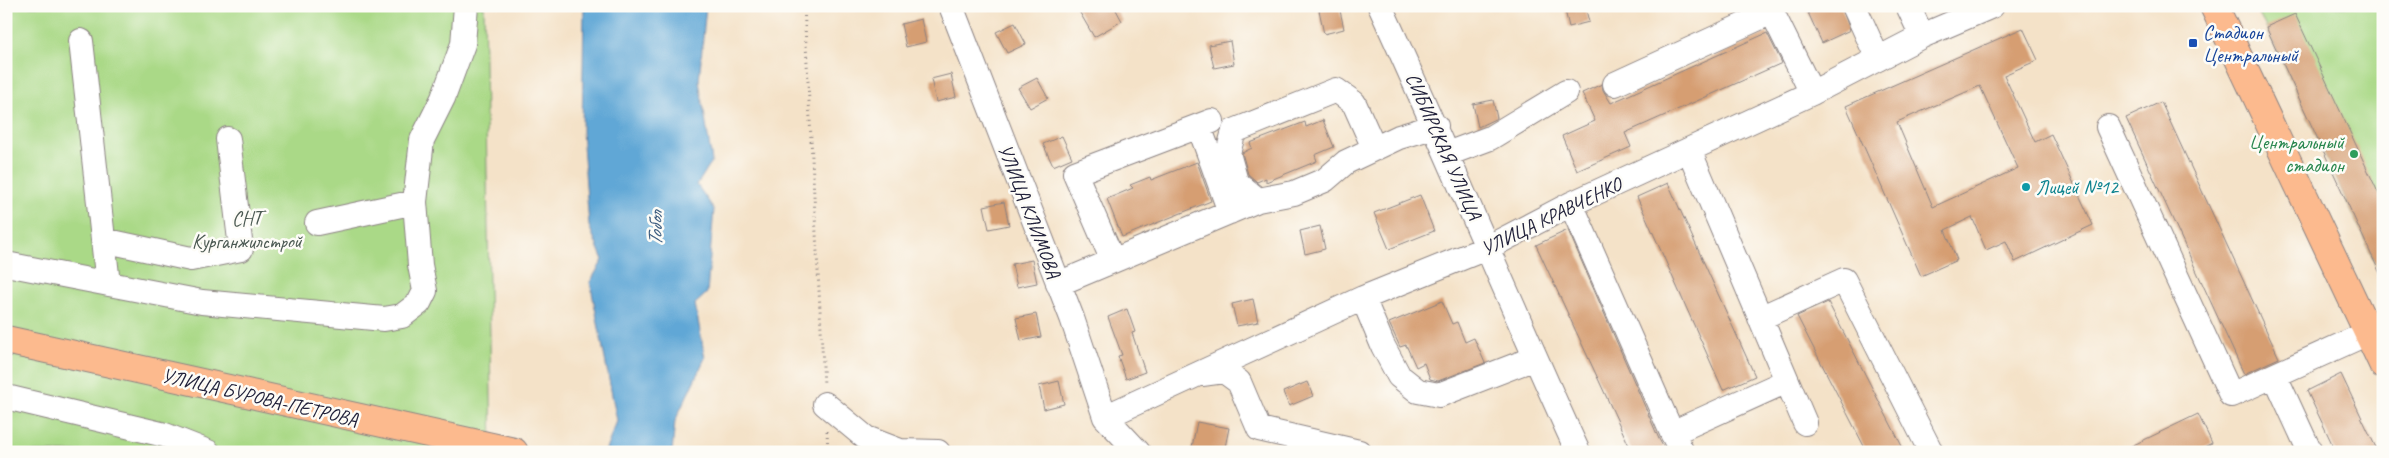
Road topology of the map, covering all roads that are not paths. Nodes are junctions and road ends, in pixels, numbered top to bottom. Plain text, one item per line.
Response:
1 (466, 6) edge
2 (951, 6) edge
3 (1380, 6) edge
4 (1854, 6) edge
5 (1908, 6) edge
6 (1992, 6) edge
7 (2214, 6) edge
8 (1771, 9) edge
9 (1922, 36) junction
10 (81, 41) dead end
11 (1878, 58) junction
12 (1615, 84) dead end
13 (1566, 92) dead end
14 (1812, 93) junction
15 (1436, 126) junction
16 (2108, 127) dead end
17 (228, 138) dead end
18 (1374, 148) junction
19 (1689, 150) junction
20 (1447, 154) junction
21 (1258, 200) junction
22 (416, 202) junction
23 (1571, 204) junction
24 (1230, 212) junction
25 (317, 223) dead end
26 (103, 240) junction
27 (1489, 247) junction
28 (1112, 261) junction
29 (6, 264) edge
30 (108, 284) junction
31 (1058, 284) junction
32 (1363, 298) junction
33 (1760, 318) junction
34 (2368, 333) junction
35 (6, 340) edge
36 (1535, 358) junction
37 (2383, 364) edge
38 (1198, 374) junction
39 (2275, 376) junction
40 (1787, 381) junction
41 (9, 404) edge
42 (825, 404) road end
43 (1105, 417) junction
44 (1805, 422) dead end
45 (1677, 442) edge
46 (160, 444) edge
47 (208, 452) edge
48 (514, 452) edge
49 (938, 452) edge
50 (1138, 452) edge
51 (1360, 452) edge
52 (1578, 452) edge
53 (1931, 452) edge
54 (2310, 452) edge

1 - 22 street
2 - 31 street, УЛИЦА КЛИМОВА
3 - 15 street, СИБИРСКАЯ УЛИЦА
4 - 11 street
5 - 9 street
6 - 9 street, УЛИЦА КРАВЧЕНКО
7 - 34 main road
8 - 12 street
8 - 14 street
9 - 11 street, УЛИЦА КРАВЧЕНКО
10 - 26 street
11 - 14 street, УЛИЦА КРАВЧЕНКО
13 - 20 street
14 - 19 street, УЛИЦА КРАВЧЕНКО
15 - 18 street
15 - 20 street, СИБИРСКАЯ УЛИЦА
16 - 39 street
17 - 26 street
18 - 21 street
18 - 21 street
19 - 23 street, УЛИЦА КРАВЧЕНКО
19 - 33 street
20 - 27 street, СИБИРСКАЯ УЛИЦА
21 - 24 street
22 - 25 street
22 - 30 street
23 - 27 street, УЛИЦА КРАВЧЕНКО
23 - 45 street
24 - 28 street
24 - 28 street
26 - 30 street
27 - 32 street, УЛИЦА КРАВЧЕНКО
27 - 36 street, СИБИРСКАЯ УЛИЦА
28 - 31 street
29 - 30 street
31 - 43 street, УЛИЦА КЛИМОВА
32 - 36 street
32 - 38 street, УЛИЦА КРАВЧЕНКО
33 - 40 street
33 - 53 street
34 - 37 main road
34 - 39 street
35 - 48 main road, УЛИЦА БУРОВА-ПЕТРОВА
36 - 52 street, СИБИРСКАЯ УЛИЦА
38 - 43 street, УЛИЦА КРАВЧЕНКО
38 - 51 street
39 - 54 street
40 - 44 street
40 - 45 street
41 - 46 street
42 - 49 street
43 - 50 street
46 - 47 street

